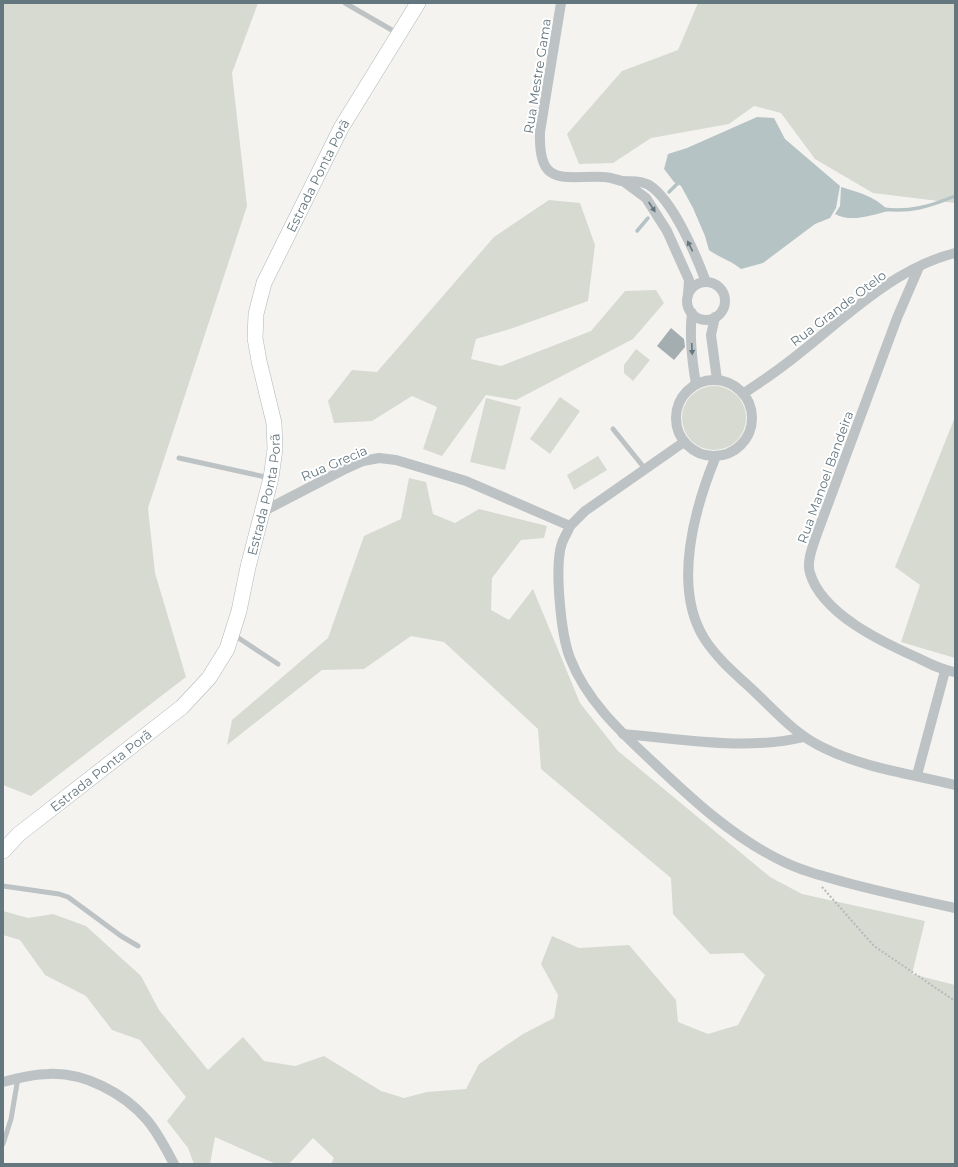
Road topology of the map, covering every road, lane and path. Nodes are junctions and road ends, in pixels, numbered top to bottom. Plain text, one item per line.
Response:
1 (345, 3) edge
2 (418, 3) edge
3 (561, 3) edge
4 (400, 34) junction
5 (623, 181) junction
6 (955, 253) edge
7 (919, 267) junction
8 (706, 282) junction
9 (688, 295) junction
10 (692, 313) junction
11 (715, 317) junction
12 (716, 380) junction
13 (696, 384) junction
14 (743, 394) junction
15 (613, 429) dead end
16 (684, 442) junction
17 (716, 456) junction
18 (179, 458) dead end
19 (646, 470) junction
20 (271, 478) junction
21 (262, 512) junction
22 (570, 526) junction
23 (232, 634) junction
24 (278, 664) dead end
25 (950, 671) edge
26 (623, 734) junction
27 (804, 737) junction
28 (917, 776) junction
29 (955, 785) edge
30 (3, 851) edge
31 (809, 872) junction
32 (3, 886) edge
33 (955, 908) edge
34 (138, 946) dead end
35 (955, 1001) edge
36 (18, 1078) junction
37 (3, 1082) edge
38 (3, 1144) edge
39 (174, 1164) edge

1 - 4 lane
2 - 4 main road, Estrada Ponta Porã
3 - 5 street, Rua Mestre Gama
4 - 20 main road, Estrada Ponta Porã
8 -> 5 street, Rua Mestre Gama
5 -> 9 street, Rua Mestre Gama
6 - 7 street, Rua Grande Otelo
7 - 14 street, Rua Grande Otelo
7 - 25 street, Rua Manoel Bandeira
8 - 9 street
8 - 11 street
9 - 10 street
10 - 11 street
10 -> 13 street
11 - 12 street
12 - 13 street
12 - 14 street
13 - 16 street
14 - 17 street
15 - 19 lane
16 - 17 street
16 - 19 street
17 - 27 street
18 - 20 lane
19 - 22 street
20 - 21 main road, Estrada Ponta Porã
21 - 22 street, Rua Grecia
21 - 23 main road, Estrada Ponta Porã
22 - 26 street
23 - 24 lane
23 - 30 main road, Estrada Ponta Porã
25 - 28 street
26 - 27 street
26 - 31 street
27 - 28 street
28 - 29 street
31 - 33 street
31 - 35 path
32 - 34 lane
36 - 37 street
36 - 38 lane
36 - 39 street

